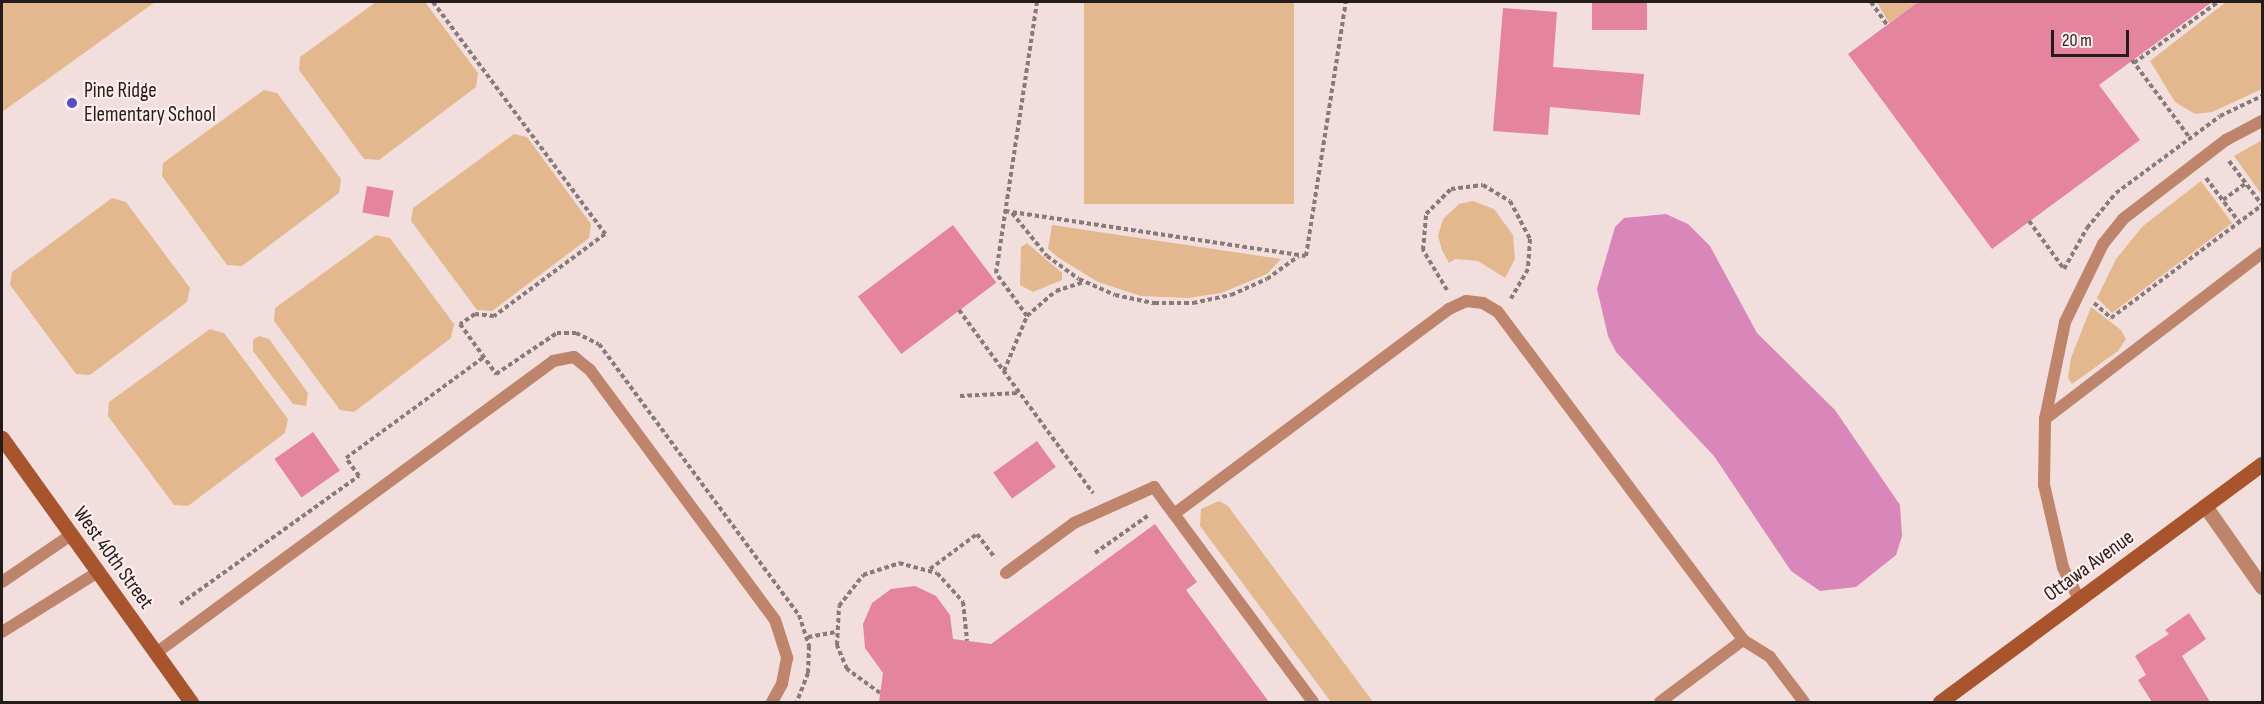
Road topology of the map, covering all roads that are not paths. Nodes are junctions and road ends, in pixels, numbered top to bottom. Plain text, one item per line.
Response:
1 (2262, 121) edge
2 (2262, 253) edge
3 (2045, 419) junction
4 (2, 438) edge
5 (2262, 464) edge
6 (2205, 506) junction
7 (1174, 514) junction
8 (71, 535) junction
9 (98, 572) junction
10 (1006, 573) road end
11 (2, 582) edge
12 (2262, 587) edge
13 (2079, 599) junction
14 (2, 632) edge
15 (1743, 640) junction
16 (156, 653) junction
17 (191, 702) edge
18 (772, 702) edge
19 (1313, 702) edge
20 (1659, 702) edge
21 (1804, 702) edge
22 (1940, 702) edge

1 - 3 lane
2 - 3 lane
3 - 13 lane
4 - 8 street, West 40th Street
5 - 6 street, Ottawa Avenue
6 - 12 street
6 - 13 street, Ottawa Avenue
7 - 10 lane
7 - 15 lane
7 - 19 lane
8 - 9 street, West 40th Street
8 - 11 lane
9 - 14 lane
9 - 16 street, West 40th Street
13 - 22 street, Ottawa Avenue
15 - 20 lane
15 - 21 lane
16 - 17 street, West 40th Street
16 - 18 lane

